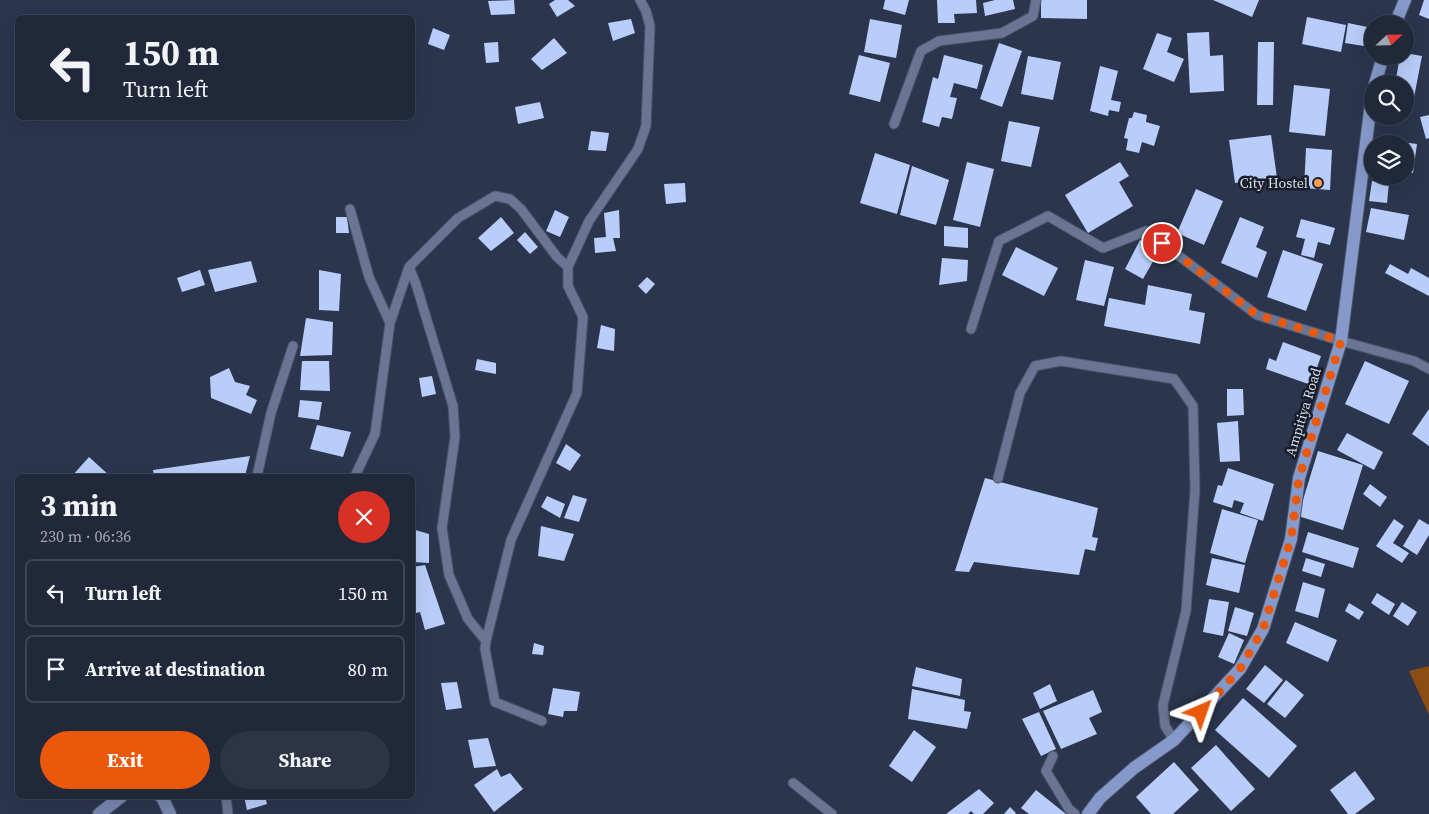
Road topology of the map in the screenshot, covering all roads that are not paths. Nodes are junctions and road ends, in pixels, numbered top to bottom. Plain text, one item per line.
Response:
1 (640, 0) edge
2 (1036, 0) edge
3 (1405, 0) edge
4 (1399, 15) edge
5 (894, 124) dead end
6 (1368, 125) edge
7 (350, 209) dead end
8 (568, 266) junction
9 (409, 267) junction
10 (390, 323) junction
11 (971, 329) dead end
12 (1341, 341) junction
13 (293, 346) dead end
14 (1429, 369) edge
15 (256, 474) edge
16 (356, 474) edge
17 (998, 478) dead end
18 (486, 641) junction
19 (542, 721) dead end
20 (1174, 740) junction
21 (1053, 756) dead end
22 (793, 783) dead end
23 (118, 799) edge
24 (163, 799) edge
25 (226, 799) edge
26 (99, 814) edge
27 (170, 814) edge
28 (228, 814) edge
29 (832, 814) edge
30 (1075, 814) edge
31 (1088, 814) edge

1 - 8 lane
2 - 5 lane
3 - 4 main road
6 - 12 main road, Ampitiya Road
7 - 10 lane
8 - 9 lane
8 - 18 lane
9 - 10 lane
9 - 18 lane
10 - 16 lane
11 - 12 lane
12 - 14 lane
12 - 20 main road, Ampitiya Road
13 - 15 lane
17 - 20 lane
18 - 19 lane
20 - 31 main road, Ampitiya Road
21 - 30 lane
22 - 29 lane
23 - 26 street
24 - 27 street
25 - 28 lane

